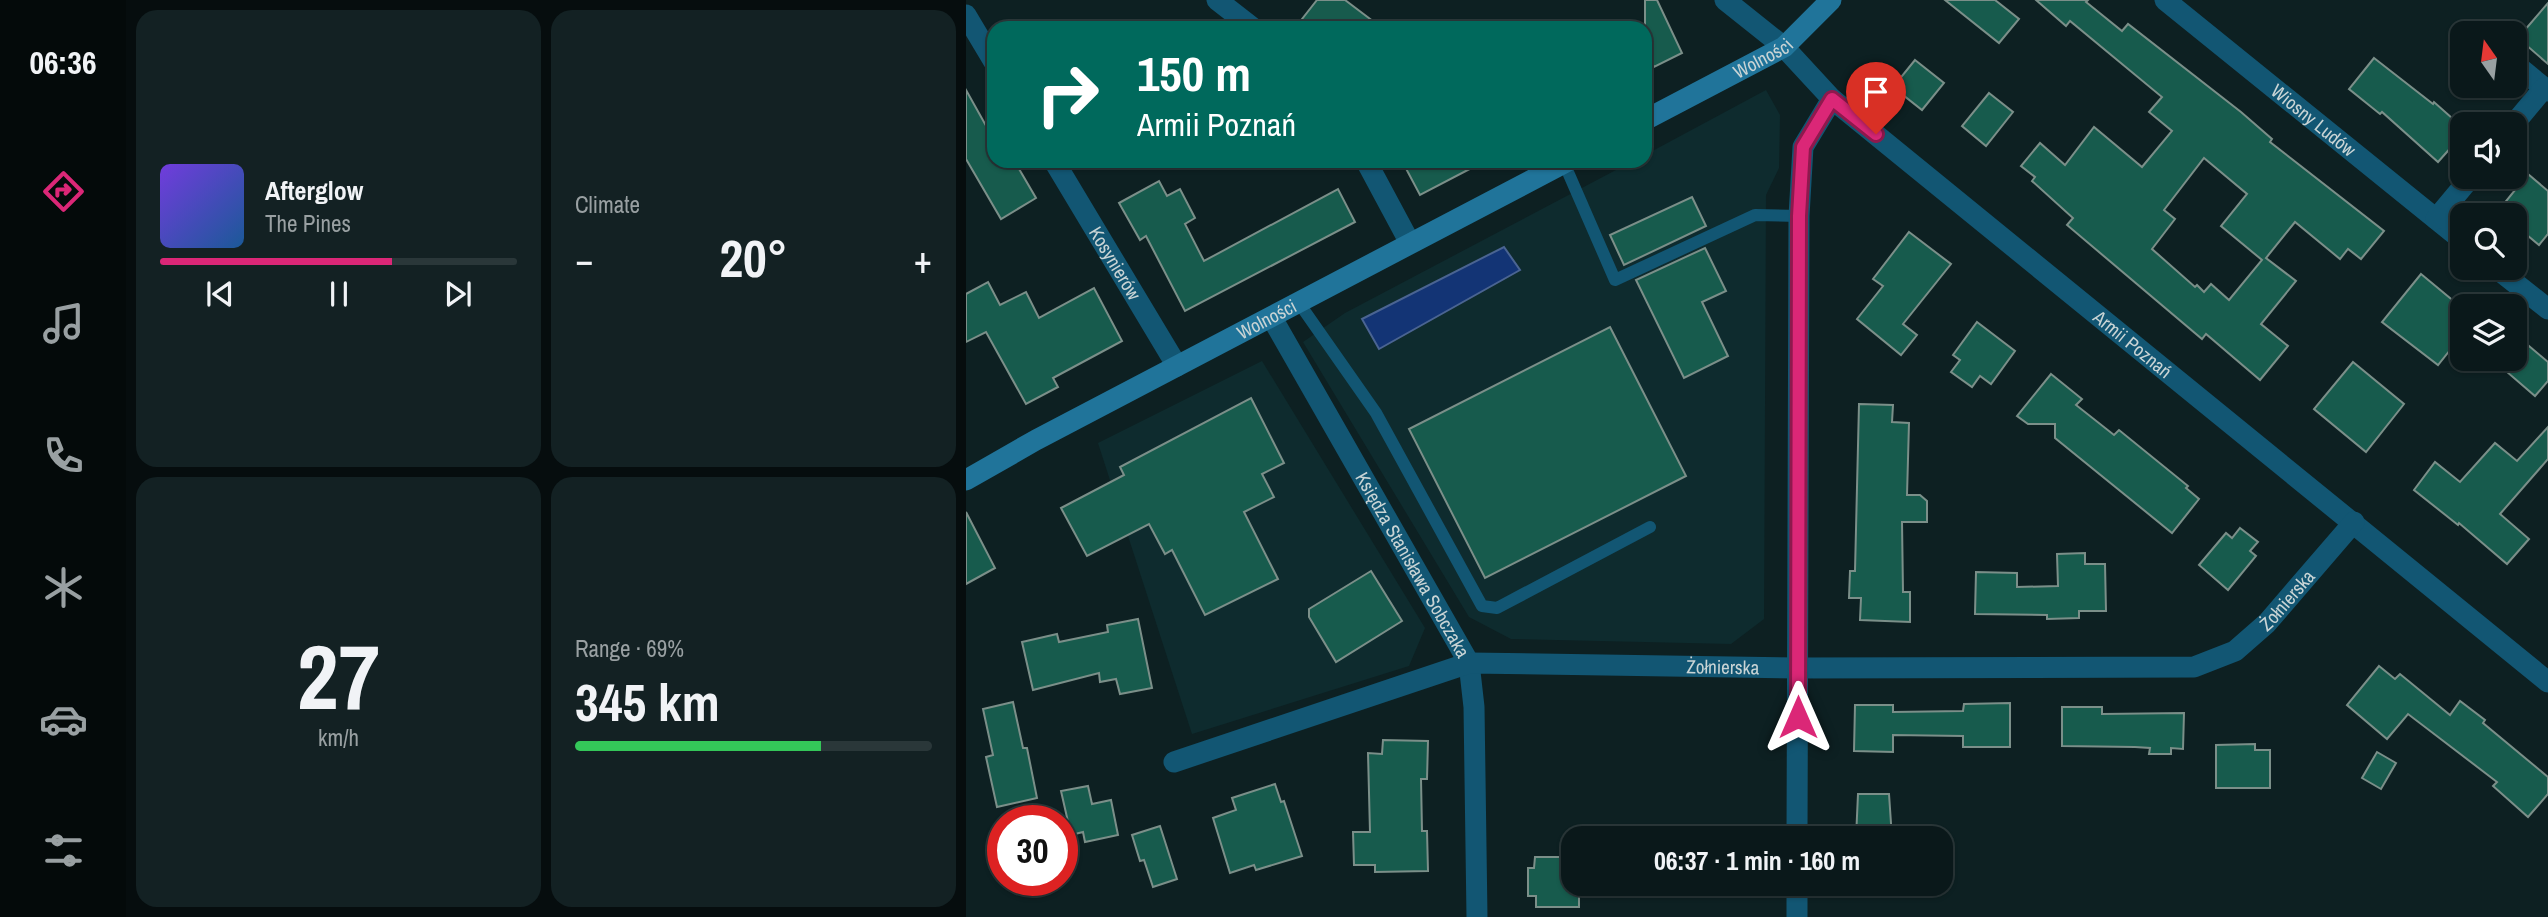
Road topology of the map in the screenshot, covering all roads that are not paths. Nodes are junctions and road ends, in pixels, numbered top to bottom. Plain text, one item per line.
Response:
1 (1217, 0) edge
2 (1724, 0) edge
3 (1830, 0) edge
4 (2165, 0) edge
5 (966, 15) edge
6 (1244, 21) edge
7 (1783, 47) junction
8 (987, 50) edge
9 (2527, 74) edge
10 (2546, 89) edge
11 (1832, 99) junction
12 (2525, 112) edge
13 (1652, 116) edge
14 (1058, 168) edge
15 (1370, 168) edge
16 (1554, 168) edge
17 (1568, 168) edge
18 (2461, 189) edge
19 (1799, 216) junction
20 (2436, 219) junction
21 (2450, 230) edge
22 (1410, 243) junction
23 (2511, 280) edge
24 (1299, 303) junction
25 (2548, 309) edge
26 (1272, 318) junction
27 (1177, 366) junction
28 (966, 480) edge
29 (2354, 522) junction
30 (1650, 527) dead end
31 (1469, 663) junction
32 (1798, 668) junction
33 (2548, 682) edge
34 (1174, 762) dead end
35 (1797, 826) edge
36 (1797, 896) edge
37 (1477, 917) edge
38 (1797, 917) edge

1 - 6 street
2 - 7 street, Armii Poznań
3 - 7 street, Wolności
4 - 20 street, Wiosny Ludów
5 - 8 street
7 - 11 street, Armii Poznań
7 - 13 street, Wolności
9 - 10 street
10 - 12 street
11 - 19 street
11 - 29 street, Armii Poznań
14 - 27 street, Kosynierów
15 - 22 street
16 - 22 street, Wolności
17 - 19 lane
18 - 20 street
19 - 32 street
20 - 21 street, Wiosny Ludów
22 - 24 street, Wolności
23 - 25 street
24 - 26 street, Wolności
24 - 30 lane
26 - 27 street, Wolności
26 - 31 street, Księdza Stanisława Sobczaka
27 - 28 street, Wolności
29 - 32 street, Żołnierska
29 - 33 street, Armii Poznań
31 - 32 street, Żołnierska
31 - 34 street, Żołnierska
31 - 37 street, Księdza Stanisława Sobczaka
32 - 35 street
36 - 38 street

